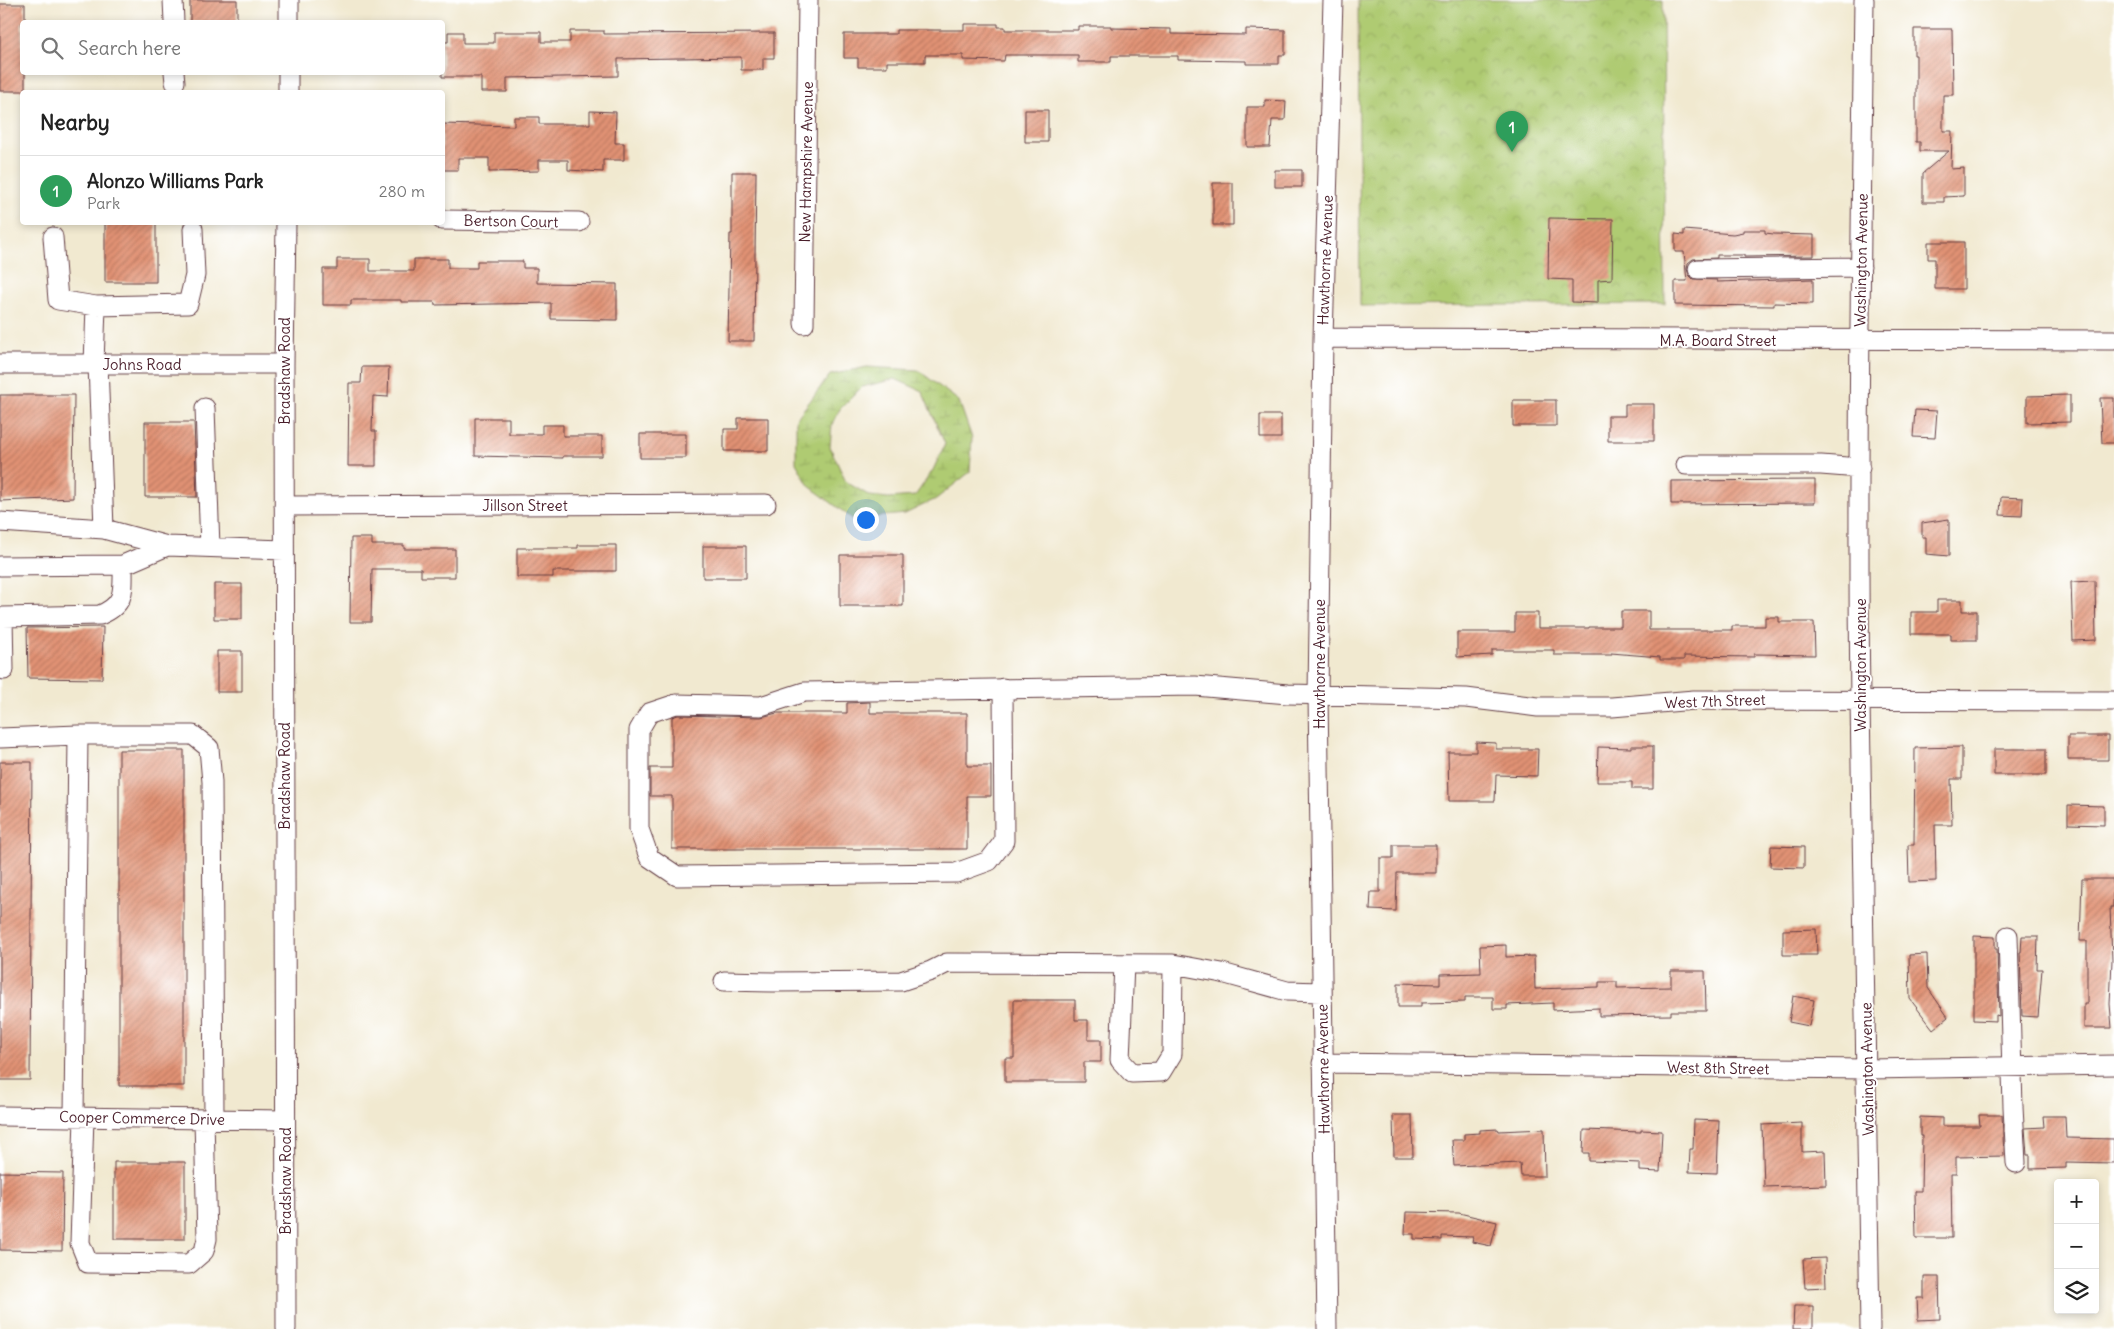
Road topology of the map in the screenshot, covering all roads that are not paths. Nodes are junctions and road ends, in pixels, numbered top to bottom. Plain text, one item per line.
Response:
1 (173, 0) edge
2 (289, 0) edge
3 (808, 0) edge
4 (1333, 0) edge
5 (1864, 0) edge
6 (174, 20) edge
7 (289, 20) edge
8 (288, 75) edge
9 (288, 90) edge
10 (445, 220) edge
11 (579, 222) dead end
12 (286, 225) edge
13 (193, 229) dead end
14 (53, 237) dead end
15 (1861, 267) junction
16 (1698, 269) dead end
17 (96, 306) junction
18 (804, 324) dead end
19 (1322, 338) junction
20 (1860, 340) junction
21 (2114, 340) edge
22 (0, 364) edge
23 (96, 364) junction
24 (284, 364) junction
25 (205, 408) dead end
26 (1686, 465) dead end
27 (1860, 468) junction
28 (766, 504) dead end
29 (284, 506) junction
30 (0, 522) edge
31 (104, 529) junction
32 (167, 546) junction
33 (210, 547) junction
34 (284, 550) junction
35 (123, 565) junction
36 (0, 566) edge
37 (2, 615) edge
38 (4, 670) dead end
39 (1003, 688) junction
40 (1318, 695) junction
41 (1860, 699) junction
42 (2114, 701) edge
43 (78, 735) junction
44 (0, 738) edge
45 (2008, 936) dead end
46 (1124, 964) junction
47 (1173, 964) junction
48 (724, 981) dead end
49 (1321, 992) junction
50 (1322, 1063) junction
51 (2114, 1066) edge
52 (2012, 1067) junction
53 (1868, 1069) junction
54 (0, 1116) edge
55 (79, 1117) junction
56 (209, 1119) junction
57 (284, 1120) junction
58 (2016, 1163) dead end
59 (286, 1329) edge
60 (1327, 1329) edge
61 (1870, 1329) edge

1 - 6 street
2 - 7 street
3 - 18 street, New Hampshire Avenue
4 - 19 street, Hawthorne Avenue
5 - 15 street, Washington Avenue
8 - 9 street
10 - 11 street, Bertson Court
12 - 24 street, Bradshaw Road
13 - 17 street
14 - 17 street
15 - 16 street
15 - 20 street, Washington Avenue
17 - 23 street
19 - 20 street, M.A. Board Street
19 - 40 street, Hawthorne Avenue
20 - 21 street, M.A. Board Street
20 - 27 street, Washington Avenue
22 - 23 street, Johns Road
23 - 24 street, Johns Road
23 - 31 street
24 - 29 street, Bradshaw Road
25 - 33 street
26 - 27 street
27 - 41 street, Washington Avenue
28 - 29 street, Jillson Street
29 - 34 street, Bradshaw Road
30 - 31 street
31 - 32 street
32 - 33 street
32 - 35 street
33 - 34 street
34 - 57 street, Bradshaw Road
35 - 36 street
35 - 37 street
37 - 38 street
39 - 39 street, West 7th Street
39 - 40 street, West 7th Street
40 - 41 street, West 7th Street
40 - 49 street, Hawthorne Avenue
41 - 42 street, West 7th Street
41 - 53 street, Washington Avenue
43 - 44 street
43 - 55 street
43 - 56 street
45 - 52 street
46 - 47 street
46 - 47 street
46 - 48 street
47 - 49 street
49 - 50 street, Hawthorne Avenue
50 - 53 street, West 8th Street
50 - 60 street, Hawthorne Avenue
51 - 52 street, West 8th Street
52 - 53 street, West 8th Street
52 - 58 street
53 - 61 street, Washington Avenue
54 - 55 street, Cooper Commerce Drive
55 - 56 street, Cooper Commerce Drive
55 - 56 street
56 - 57 street, Cooper Commerce Drive
57 - 59 street, Bradshaw Road

